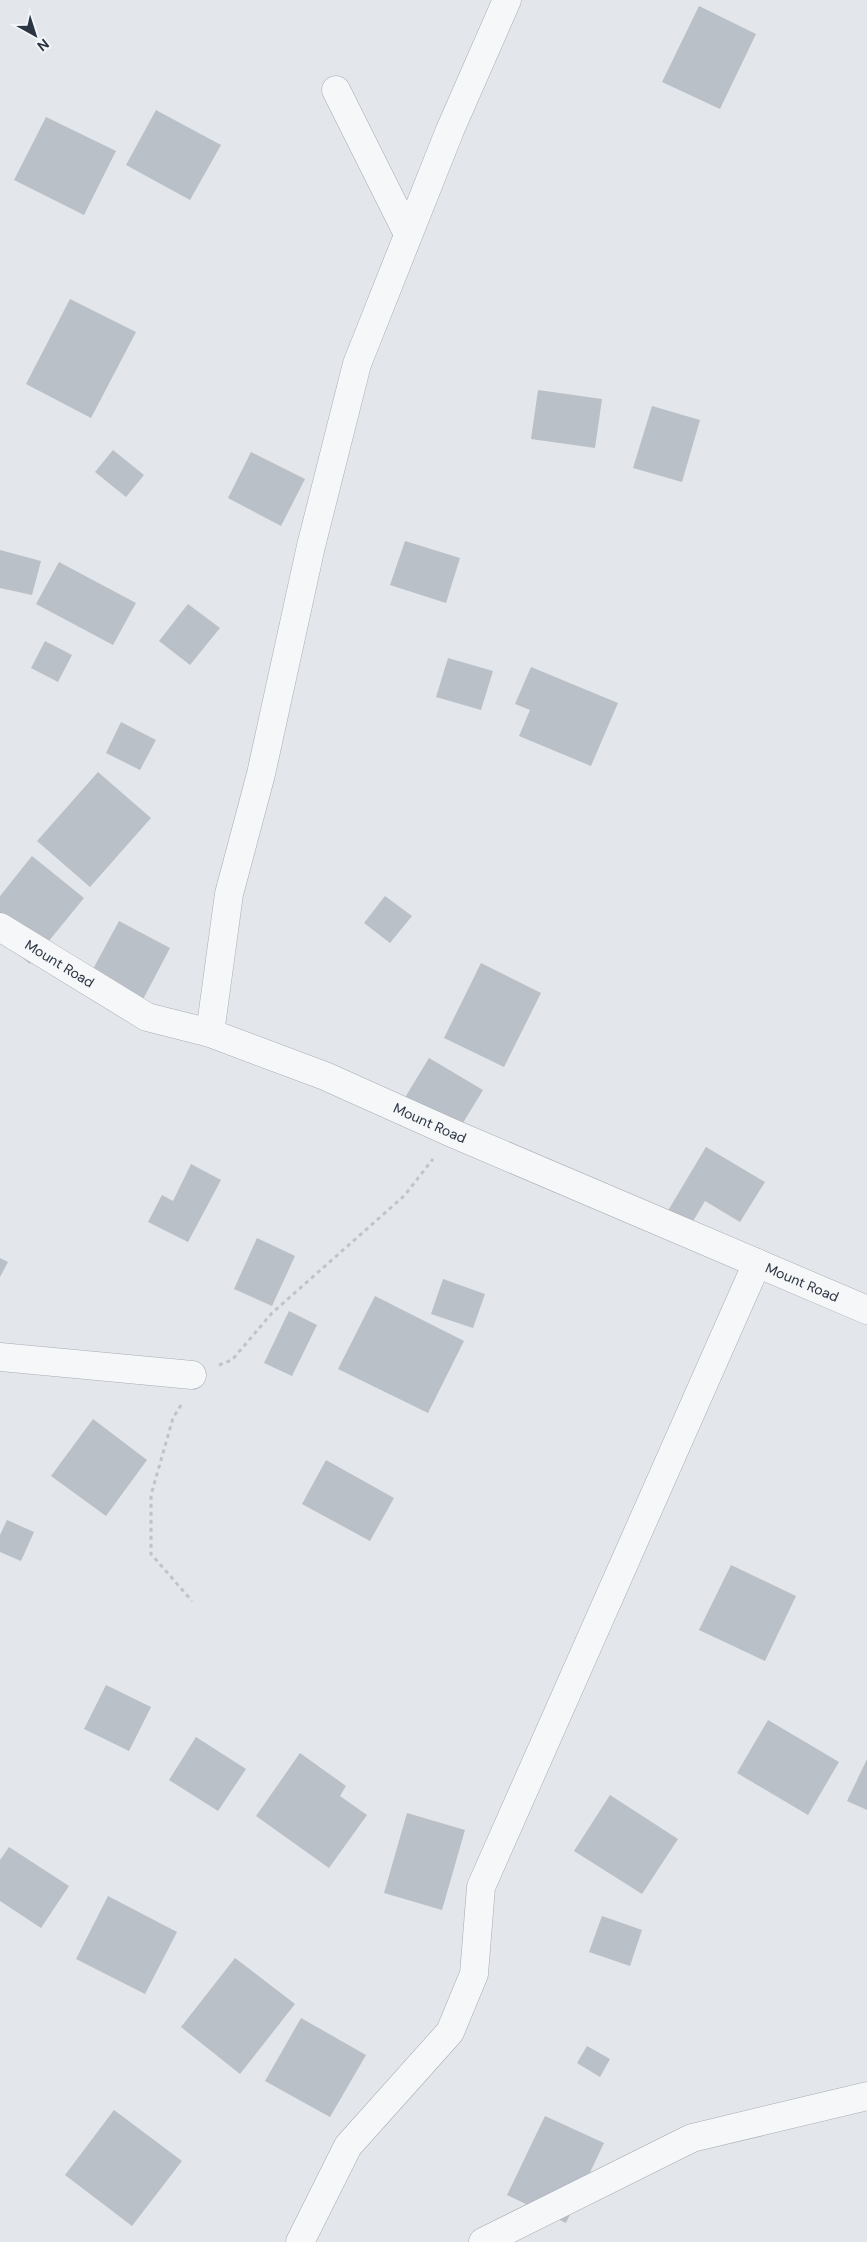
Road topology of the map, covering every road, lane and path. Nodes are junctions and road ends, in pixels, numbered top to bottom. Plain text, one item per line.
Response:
1 (507, 0) edge
2 (336, 90) dead end
3 (408, 234) junction
4 (0, 927) edge
5 (210, 1032) junction
6 (452, 1133) junction
7 (757, 1264) junction
8 (867, 1310) edge
9 (0, 1357) edge
10 (192, 1375) junction
11 (192, 1601) dead end
12 (867, 2096) edge
13 (300, 2242) edge
14 (483, 2242) edge

1 - 3 street
2 - 3 street
3 - 5 street
4 - 5 street, Mount Road
5 - 6 street, Mount Road
6 - 7 street, Mount Road
6 - 10 path
7 - 8 street, Mount Road
7 - 13 street
9 - 10 street
10 - 11 path
12 - 14 street

